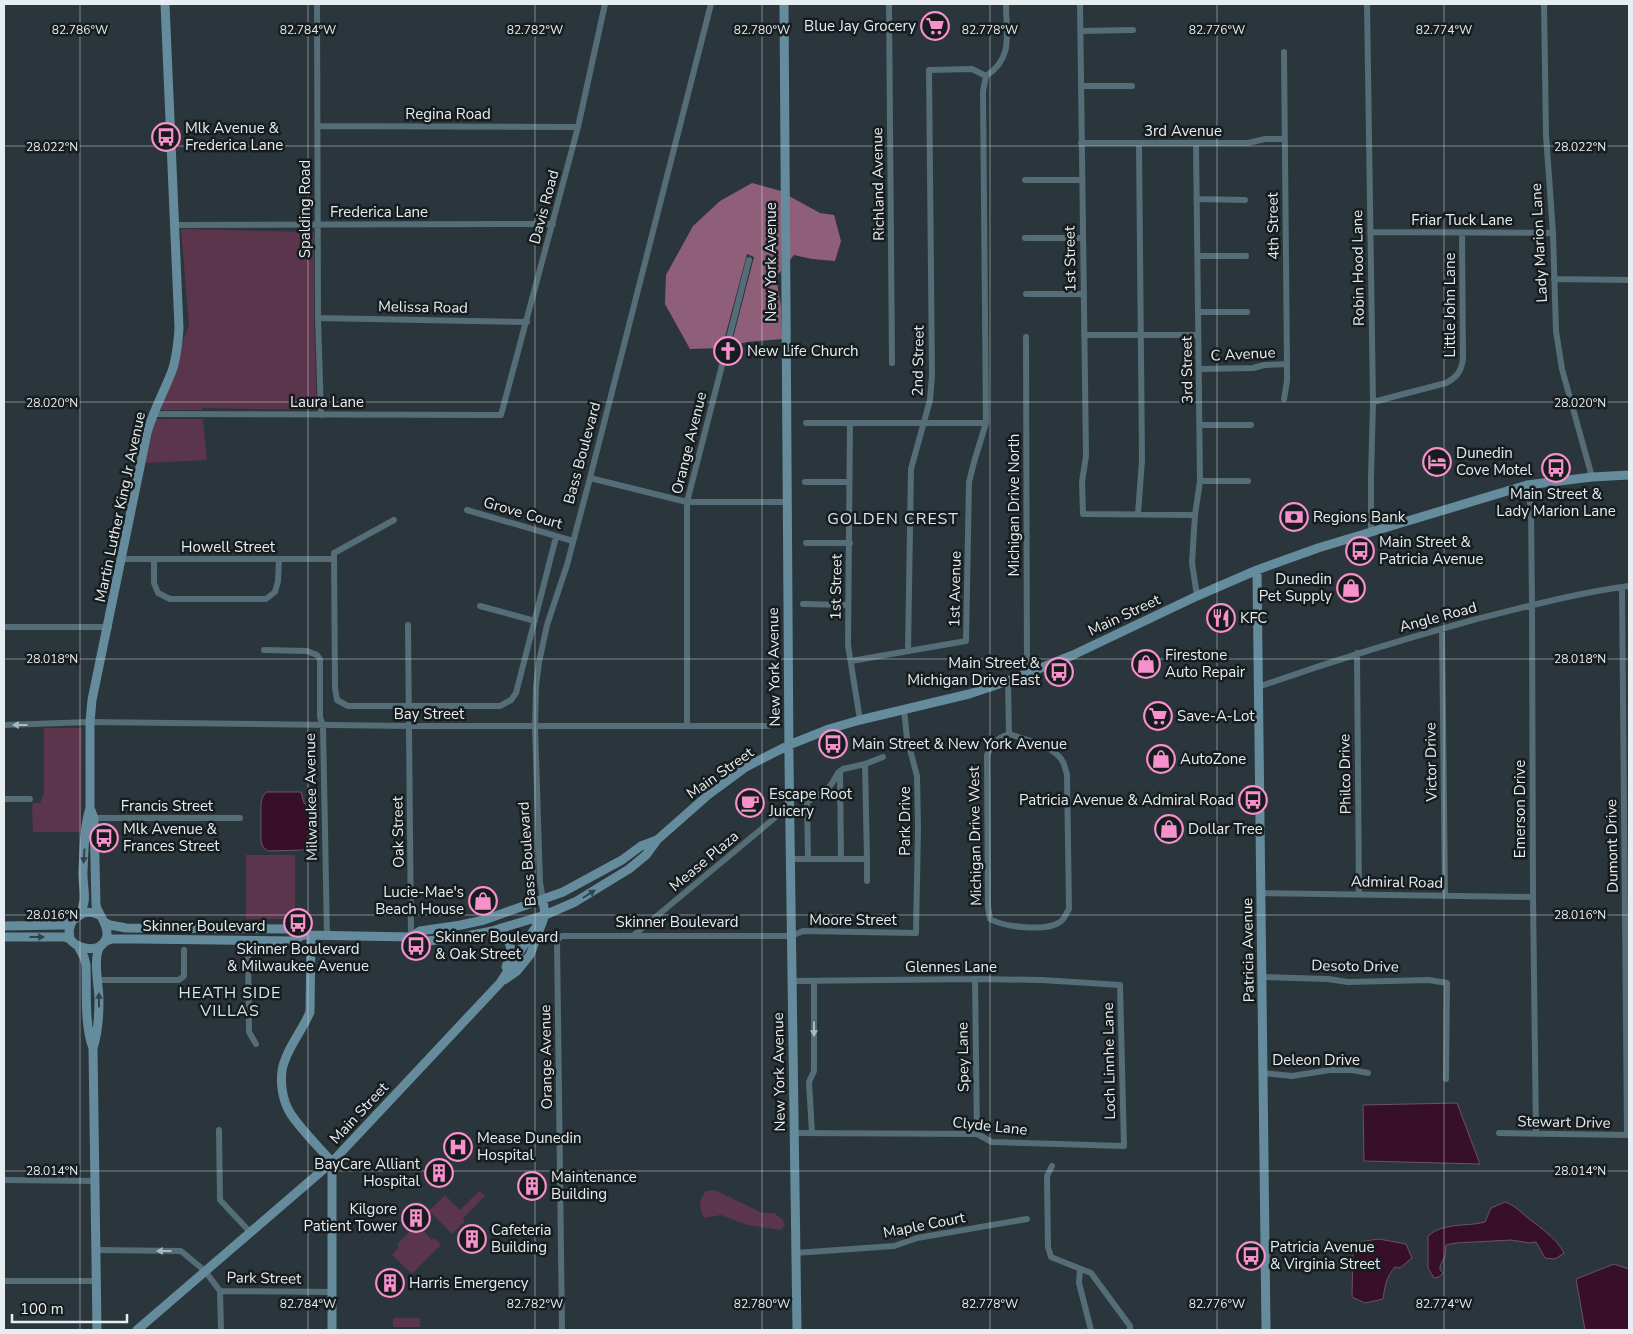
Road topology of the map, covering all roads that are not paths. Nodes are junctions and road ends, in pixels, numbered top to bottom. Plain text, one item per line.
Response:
1 (164, 4) edge
2 (317, 4) edge
3 (605, 4) edge
4 (711, 4) edge
5 (784, 4) edge
6 (889, 4) edge
7 (1006, 4) edge
8 (1080, 4) edge
9 (1367, 4) edge
10 (1544, 4) edge
11 (1080, 30) junction
12 (1133, 30) dead end
13 (1284, 52) dead end
14 (986, 76) junction
15 (1080, 86) junction
16 (1132, 86) dead end
17 (317, 126) junction
18 (578, 128) junction
19 (1284, 139) junction
20 (1081, 143) junction
21 (1139, 143) junction
22 (1196, 144) junction
23 (1025, 180) dead end
24 (1082, 180) junction
25 (1197, 199) junction
26 (1246, 200) dead end
27 (553, 224) junction
28 (175, 225) junction
29 (318, 225) junction
30 (1370, 232) junction
31 (1462, 232) junction
32 (1553, 233) junction
33 (1025, 238) dead end
34 (1082, 238) junction
35 (1198, 256) junction
36 (1246, 256) dead end
37 (749, 260) dead end
38 (1554, 279) junction
39 (1629, 280) edge
40 (1026, 294) dead end
41 (1083, 294) junction
42 (1198, 312) junction
43 (1247, 312) dead end
44 (318, 318) junction
45 (527, 322) junction
46 (1084, 335) junction
47 (1142, 335) junction
48 (1198, 335) junction
49 (1026, 337) dead end
50 (892, 364) dead end
51 (1287, 364) junction
52 (1200, 369) junction
53 (1284, 399) dead end
54 (1373, 402) junction
55 (152, 414) junction
56 (321, 415) junction
57 (501, 415) joint
58 (806, 422) dead end
59 (850, 423) junction
60 (986, 423) junction
61 (923, 424) junction
62 (1200, 425) junction
63 (1252, 425) dead end
64 (1629, 475) edge
65 (1592, 477) junction
66 (590, 478) junction
67 (1200, 481) junction
68 (805, 482) dead end
69 (849, 482) junction
70 (1248, 482) dead end
71 (1528, 485) junction
72 (687, 502) junction
73 (786, 502) junction
74 (467, 510) dead end
75 (1138, 514) junction
76 (1195, 515) junction
77 (394, 520) dead end
78 (1371, 531) junction
79 (556, 536) junction
80 (573, 541) junction
81 (806, 542) dead end
82 (850, 542) junction
83 (334, 556) junction
84 (122, 559) junction
85 (154, 559) junction
86 (279, 560) junction
87 (1257, 570) junction
88 (1629, 586) edge
89 (1622, 587) junction
90 (1197, 596) junction
91 (802, 604) dead end
92 (1532, 604) junction
93 (848, 605) junction
94 (480, 606) dead end
95 (535, 621) junction
96 (408, 625) dead end
97 (4, 627) edge
98 (108, 627) junction
99 (1442, 629) junction
100 (264, 650) dead end
101 (908, 651) junction
102 (1357, 653) junction
103 (850, 661) junction
104 (1027, 674) junction
105 (1008, 681) junction
106 (1258, 687) junction
107 (408, 706) junction
108 (904, 710) junction
109 (860, 720) junction
110 (90, 722) junction
111 (4, 725) edge
112 (323, 726) junction
113 (409, 726) junction
114 (687, 726) junction
115 (768, 726) dead end
116 (535, 727) junction
117 (1009, 734) junction
118 (789, 745) junction
119 (883, 757) dead end
120 (865, 764) junction
121 (840, 771) junction
122 (4, 799) edge
123 (30, 799) dead end
124 (789, 806) junction
125 (90, 808) junction
126 (94, 818) junction
127 (240, 818) dead end
128 (657, 840) junction
129 (790, 859) junction
130 (808, 859) junction
131 (841, 859) junction
132 (867, 859) junction
133 (867, 882) dead end
134 (1261, 893) junction
135 (1359, 894) junction
136 (1445, 896) junction
137 (1533, 897) junction
138 (543, 900) junction
139 (79, 914) junction
140 (545, 915) junction
141 (102, 918) junction
142 (72, 922) junction
143 (4, 926) edge
144 (492, 931) junction
145 (916, 933) joint
146 (307, 935) junction
147 (327, 935) junction
148 (634, 935) junction
149 (562, 936) joint
150 (791, 936) junction
151 (4, 937) edge
152 (412, 937) junction
153 (70, 939) junction
154 (102, 944) junction
155 (79, 948) junction
156 (184, 950) dead end
157 (248, 952) dead end
158 (1262, 977) junction
159 (975, 979) junction
160 (98, 980) junction
161 (792, 981) junction
162 (814, 981) junction
163 (500, 983) junction
164 (1111, 984) joint
165 (256, 1044) dead end
166 (93, 1048) junction
167 (1263, 1073) junction
168 (1368, 1073) dead end
169 (1446, 1079) dead end
170 (220, 1130) dead end
171 (1498, 1133) dead end
172 (794, 1134) junction
173 (812, 1134) junction
174 (977, 1134) junction
175 (1536, 1134) junction
176 (1628, 1135) edge
177 (1124, 1146) joint
178 (332, 1162) junction
179 (1052, 1166) dead end
180 (4, 1180) edge
181 (94, 1181) junction
182 (1027, 1219) dead end
183 (251, 1233) junction
184 (96, 1250) junction
185 (795, 1253) junction
186 (1080, 1269) junction
187 (205, 1271) junction
188 (4, 1281) edge
189 (96, 1281) junction
190 (220, 1291) junction
191 (332, 1292) junction
192 (97, 1330) edge
193 (137, 1330) edge
194 (221, 1330) edge
195 (332, 1330) edge
196 (562, 1330) edge
197 (797, 1330) edge
198 (1091, 1330) edge
199 (1130, 1330) edge
200 (1266, 1330) edge

1 - 28 street, Martin Luther King Jr Avenue
2 - 17 street, Spalding Road
3 - 18 street, Davis Road
4 - 66 street, Bass Boulevard
5 - 73 street, New York Avenue
6 - 50 street, Richland Avenue
7 - 14 street
8 - 11 street, 1st Street
9 - 30 street, Robin Hood Lane
10 - 32 street, Lady Marion Lane
11 - 12 street
11 - 15 street, 1st Street
13 - 19 street, 4th Street
14 - 60 street
14 - 61 street, 2nd Street
15 - 16 street
15 - 20 street, 1st Street
17 - 18 street, Regina Road
17 - 29 street, Spalding Road
18 - 27 street, Davis Road
19 - 22 street, 3rd Avenue
19 - 51 street, 4th Street
20 - 21 street, 3rd Avenue
20 - 24 street, 1st Street
21 - 22 street, 3rd Avenue
21 - 47 street
22 - 25 street, 3rd Street
23 - 24 street
24 - 34 street, 1st Street
25 - 26 street
25 - 35 street, 3rd Street
27 - 29 street, Frederica Lane
27 - 45 street, Davis Road
28 - 29 street, Frederica Lane
28 - 55 street, Martin Luther King Jr Avenue
29 - 44 street, Spalding Road
30 - 31 street, Friar Tuck Lane
30 - 54 street, Robin Hood Lane
31 - 32 street, Friar Tuck Lane
31 - 54 street, Little John Lane
32 - 38 street, Lady Marion Lane
33 - 34 street
34 - 41 street, 1st Street
35 - 36 street
35 - 42 street, 3rd Street
37 - 72 street, Orange Avenue
38 - 39 street
38 - 65 street, Lady Marion Lane
40 - 41 street
41 - 46 street, 1st Street
42 - 43 street
42 - 48 street, 3rd Street
44 - 45 street, Melissa Road
44 - 56 street, Spalding Road
45 - 57 street, Davis Road
46 - 47 street
46 - 75 street, 1st Street
47 - 48 street
47 - 75 street
48 - 52 street, 3rd Street
49 - 104 street, Michigan Drive North
51 - 52 street, C Avenue
51 - 53 street, 4th Street
52 - 62 street, 3rd Street
54 - 78 street, Robin Hood Lane
55 - 56 street, Laura Lane
55 - 84 street, Martin Luther King Jr Avenue
56 - 57 street, Laura Lane
58 - 59 street
59 - 61 street
59 - 69 street, 1st Street
60 - 61 street
60 - 101 street, 1st Avenue
61 - 101 street, 2nd Street
62 - 63 street
62 - 67 street, 3rd Street
64 - 65 street, Main Street
65 - 71 street, Main Street
66 - 72 street
66 - 80 street, Bass Boulevard
67 - 70 street
67 - 76 street, 3rd Street
68 - 69 street
69 - 82 street, 1st Street
71 - 78 street, Main Street
71 - 92 street, Emerson Drive
72 - 73 street
72 - 114 street, Orange Avenue
73 - 118 street, New York Avenue
74 - 79 street, Grove Court
75 - 76 street
76 - 90 street, 3rd Street
77 - 83 street
78 - 87 street, Main Street
79 - 80 street, Grove Court
79 - 95 street
80 - 116 street, Bass Boulevard
81 - 82 street
82 - 93 street, 1st Street
83 - 86 street, Howell Street
83 - 107 street
84 - 85 street, Howell Street
84 - 98 street, Martin Luther King Jr Avenue
85 - 86 street, Howell Street
85 - 86 street
87 - 90 street, Main Street
87 - 106 street, Patricia Avenue
88 - 89 street, Angle Road
89 - 92 street, Angle Road
89 - 176 street, Dumont Drive
90 - 104 street, Main Street
91 - 93 street
92 - 99 street, Angle Road
92 - 137 street, Emerson Drive
93 - 103 street, 1st Street
94 - 95 street
95 - 107 street
96 - 107 street, Oak Street
97 - 98 street
98 - 110 street, Martin Luther King Jr Avenue
99 - 102 street, Angle Road
99 - 136 street, Victor Drive
100 - 112 street, Milwaukee Avenue
101 - 103 street, 1st Avenue
102 - 106 street, Angle Road
102 - 135 street, Philco Drive
103 - 109 street
104 - 105 street, Main Street
105 - 108 street, Main Street
105 - 117 street
106 - 134 street, Patricia Avenue
107 - 113 street, Oak Street
108 - 109 street, Main Street
108 - 145 street, Park Drive
109 - 118 street, Main Street
110 -> 111 street, Bay Street
110 - 112 street, Bay Street
110 - 125 street, Martin Luther King Jr Avenue
112 - 113 street, Bay Street
112 - 147 street, Milwaukee Avenue
113 - 116 street, Bay Street
113 - 152 street, Oak Street
114 - 115 street, Bay Street
114 - 116 street, Bay Street
116 - 138 street, Bass Boulevard
117 - 117 street, Michigan Drive West
118 - 124 street, New York Avenue
118 - 128 street, Main Street
119 - 120 street
120 - 121 street
120 - 132 street
121 - 130 street
121 - 131 street
122 - 123 street
124 - 129 street, New York Avenue
124 - 148 street, Mease Plaza
125 - 126 street, Martin Luther King Jr Avenue
125 -> 139 street, Martin Luther King Jr Avenue
126 - 127 street, Francis Street
126 - 141 street, Martin Luther King Jr Avenue
128 - 138 street, Main Street
140 -> 128 street, Main Street
129 - 130 street
129 - 150 street, New York Avenue
130 - 131 street
131 - 132 street
132 - 133 street
134 - 135 street, Admiral Road
134 - 158 street, Patricia Avenue
135 - 136 street, Admiral Road
136 - 137 street, Admiral Road
137 - 175 street, Emerson Drive
138 - 140 street, Bass Boulevard
138 - 152 street, Skinner Boulevard
139 - 141 street, Skinner Boulevard
139 - 142 street
140 - 144 street, Skinner Boulevard
140 - 163 street, Main Street
141 - 146 street, Skinner Boulevard
141 - 154 street
142 - 143 street
142 - 153 street
144 - 152 street, Skinner Boulevard
144 - 163 street
145 - 150 street, Moore Street
146 - 147 street, Skinner Boulevard
146 - 154 street, Skinner Boulevard
146 - 178 street
147 - 152 street, Skinner Boulevard
148 - 149 street, Skinner Boulevard
148 - 150 street, Skinner Boulevard
149 - 196 street, Orange Avenue
150 - 161 street, New York Avenue
151 -> 153 street
153 - 155 street
154 - 155 street, Skinner Boulevard
154 - 160 street
155 - 166 street
156 - 160 street
157 - 165 street
158 - 167 street, Patricia Avenue
158 - 169 street, Desoto Drive
159 - 162 street, Glennes Lane
159 - 164 street, Glennes Lane
159 - 174 street, Spey Lane
166 -> 160 street
161 - 162 street, Glennes Lane
161 - 172 street, New York Avenue
162 -> 173 street
163 - 178 street, Main Street
164 - 177 street, Loch Linnhe Lane
166 - 181 street
167 - 168 street, Deleon Drive
167 - 200 street, Patricia Avenue
170 - 183 street
171 - 175 street, Stewart Drive
172 - 173 street, Clyde Lane
172 - 185 street, New York Avenue
173 - 174 street, Clyde Lane
174 - 177 street, Clyde Lane
175 - 176 street, Stewart Drive
178 - 183 street, Main Street
178 - 191 street
179 - 186 street
180 - 181 street
181 - 184 street
182 - 185 street, Maple Court
183 - 187 street, Main Street
187 -> 184 street, Park Street
184 - 189 street
185 - 197 street, New York Avenue
186 - 198 street
186 - 199 street
187 - 190 street, Park Street
187 - 193 street, Main Street
188 - 189 street
189 - 192 street
190 - 191 street, Park Street
190 - 194 street
191 - 195 street

